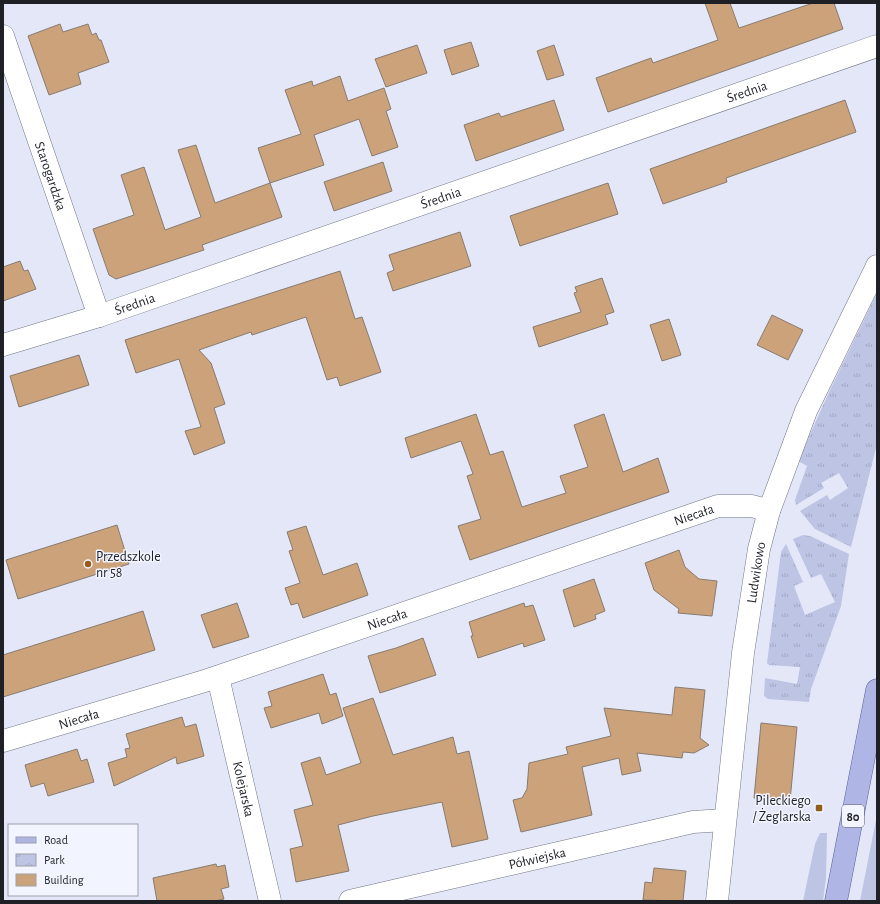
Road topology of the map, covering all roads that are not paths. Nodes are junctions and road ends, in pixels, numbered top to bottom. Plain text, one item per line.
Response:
1 (3, 36) edge
2 (877, 46) edge
3 (877, 266) edge
4 (99, 316) junction
5 (3, 345) edge
6 (769, 511) junction
7 (218, 677) junction
8 (877, 690) edge
9 (877, 715) edge
10 (868, 740) junction
11 (3, 741) edge
12 (725, 820) junction
13 (270, 901) edge
14 (350, 901) edge
15 (717, 901) edge
16 (836, 901) edge

1 - 4 street, Starogardzka
2 - 4 street, Średnia
3 - 6 street, Ludwikowo
4 - 5 street, Średnia
6 - 7 street, Niecała
6 - 12 street, Ludwikowo
7 - 11 street, Niecała
7 - 13 street, Kolejarska
8 - 10 main road, 80
9 - 10 main road
10 - 16 main road, 80
12 - 14 street, Półwiejska
12 - 15 street, Ludwikowo

